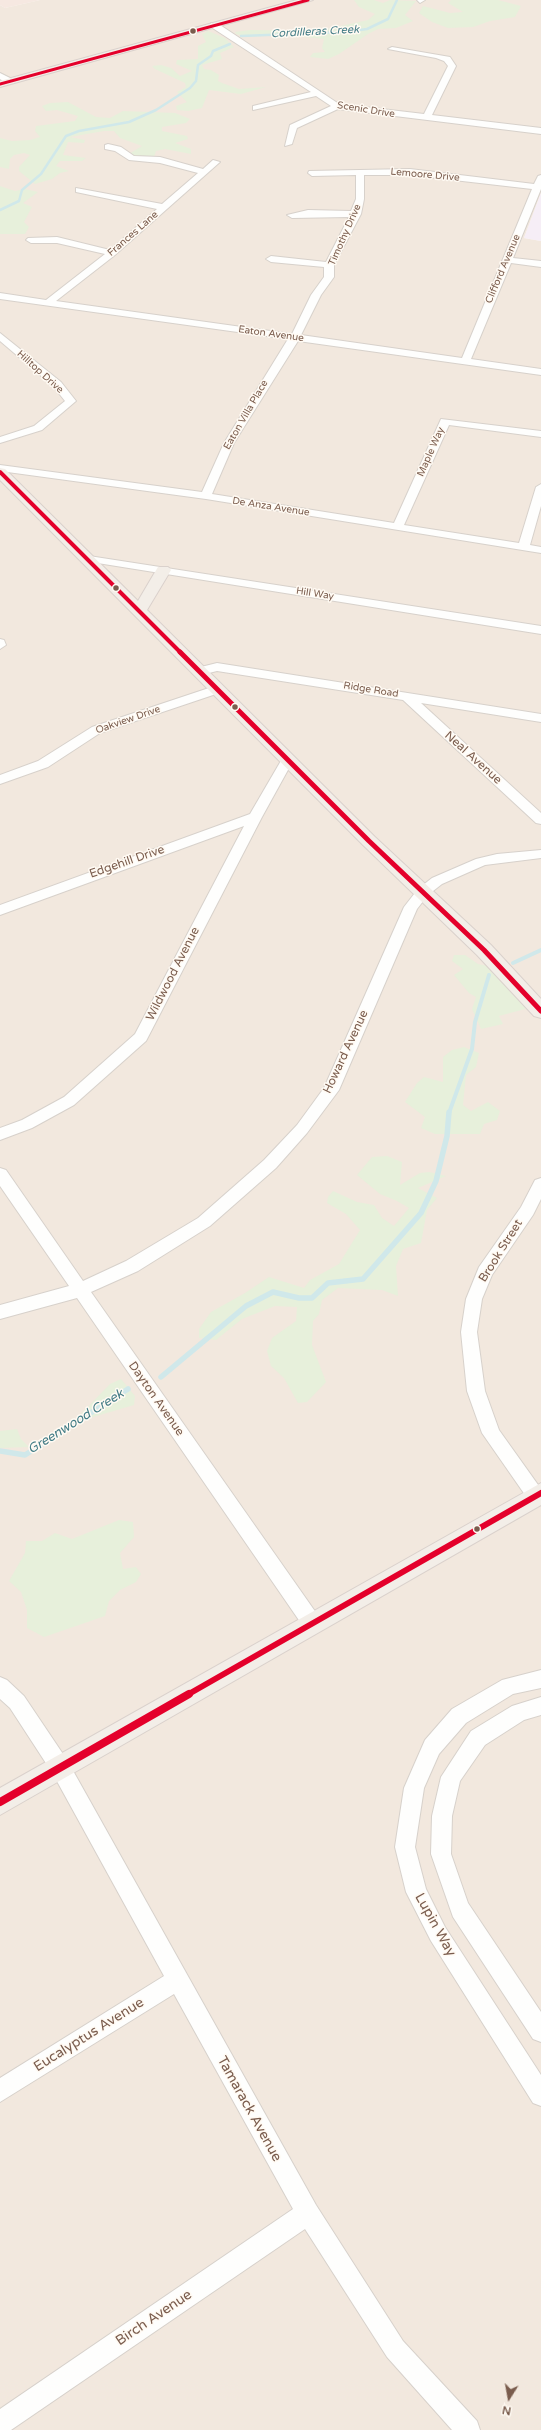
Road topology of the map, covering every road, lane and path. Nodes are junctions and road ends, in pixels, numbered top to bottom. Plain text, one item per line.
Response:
1 (308, 0) edge
2 (214, 25) junction
3 (392, 49) dead end
4 (0, 75) edge
5 (5, 82) edge
6 (314, 94) junction
7 (337, 106) junction
8 (256, 108) dead end
9 (426, 118) junction
10 (541, 131) edge
11 (288, 144) dead end
12 (108, 147) dead end
13 (216, 162) dead end
14 (205, 172) junction
15 (360, 172) junction
16 (312, 173) dead end
17 (539, 182) edge
18 (79, 190) dead end
19 (163, 208) junction
20 (356, 214) junction
21 (292, 215) dead end
22 (32, 240) dead end
23 (112, 253) junction
24 (271, 259) dead end
25 (507, 260) junction
26 (541, 264) edge
27 (330, 265) junction
28 (0, 296) edge
29 (48, 302) junction
30 (0, 336) edge
31 (294, 337) junction
32 (466, 360) junction
33 (541, 372) edge
34 (541, 434) edge
35 (0, 440) edge
36 (1, 472) edge
37 (541, 487) edge
38 (206, 496) junction
39 (397, 528) junction
40 (523, 548) junction
41 (541, 550) edge
42 (89, 559) junction
43 (163, 570) junction
44 (140, 610) junction
45 (541, 630) edge
46 (201, 671) junction
47 (218, 688) junction
48 (405, 696) junction
49 (541, 718) edge
50 (288, 759) junction
51 (0, 780) edge
52 (255, 817) junction
53 (541, 820) edge
54 (541, 854) edge
55 (423, 892) junction
56 (0, 910) edge
57 (541, 1011) edge
58 (0, 1134) edge
59 (0, 1174) edge
60 (541, 1184) edge
61 (80, 1290) junction
62 (0, 1312) edge
63 (538, 1495) edge
64 (312, 1622) junction
65 (541, 1679) edge
66 (0, 1686) edge
67 (541, 1706) edge
68 (60, 1767) junction
69 (0, 1802) edge
70 (177, 1980) junction
71 (541, 2031) edge
72 (0, 2091) edge
73 (541, 2095) edge
74 (308, 2213) junction
75 (0, 2423) edge
76 (468, 2430) edge

1 - 2 main road
2 - 5 main road
2 - 6 street, Scenic Drive
3 - 9 street
4 - 5 street
6 - 7 street, Scenic Drive
6 - 8 street
7 - 9 street, Scenic Drive
7 - 11 street
9 - 10 street, Scenic Drive
12 - 14 street
13 - 14 street, Frances Lane
14 - 19 street, Frances Lane
15 - 16 street, Lemoore Drive
15 - 17 street, Lemoore Drive
15 - 20 street, Timothy Drive
17 - 25 street, Clifford Avenue
18 - 19 street
19 - 23 street, Frances Lane
20 - 21 street
20 - 27 street, Timothy Drive
22 - 23 street
23 - 29 street, Frances Lane
24 - 27 street
25 - 26 street
25 - 32 street, Clifford Avenue
27 - 31 street, Timothy Drive
28 - 29 street, Eaton Avenue
29 - 31 street, Eaton Avenue
30 - 35 street, Hilltop Drive
31 - 32 street, Eaton Avenue
31 - 38 street, Eaton Villa Place
32 - 33 street, Eaton Avenue
34 - 39 street, Maple Way
36 - 38 street, De Anza Avenue
36 - 42 main road
37 - 40 street
38 - 39 street, De Anza Avenue
39 - 40 street, De Anza Avenue
40 - 41 street, De Anza Avenue
42 - 43 street, Hill Way
42 - 44 main road
43 - 44 main road
43 - 45 street, Hill Way
44 - 46 main road
46 - 47 main road
46 - 48 street, Ridge Road
47 - 50 main road
47 - 51 street, Oakview Drive
48 - 49 street, Ridge Road
48 - 53 street, Neal Avenue
50 - 52 street, Wildwood Avenue
50 - 55 main road
52 - 56 street, Edgehill Drive
52 - 58 street, Wildwood Avenue
54 - 55 street, Howard Avenue
55 - 57 main road
55 - 61 street, Howard Avenue
59 - 61 street, Dayton Avenue
60 - 63 street, Brook Street
61 - 62 street, Howard Avenue
61 - 64 street, Dayton Avenue
63 - 64 main road
64 - 68 main road
65 - 73 street, Lupin Way
66 - 68 street, Tamarack Avenue
67 - 71 street
68 - 69 main road
68 - 70 street, Tamarack Avenue
70 - 72 street, Eucalyptus Avenue
70 - 74 street, Tamarack Avenue
74 - 75 street, Birch Avenue
74 - 76 street, Tamarack Avenue

